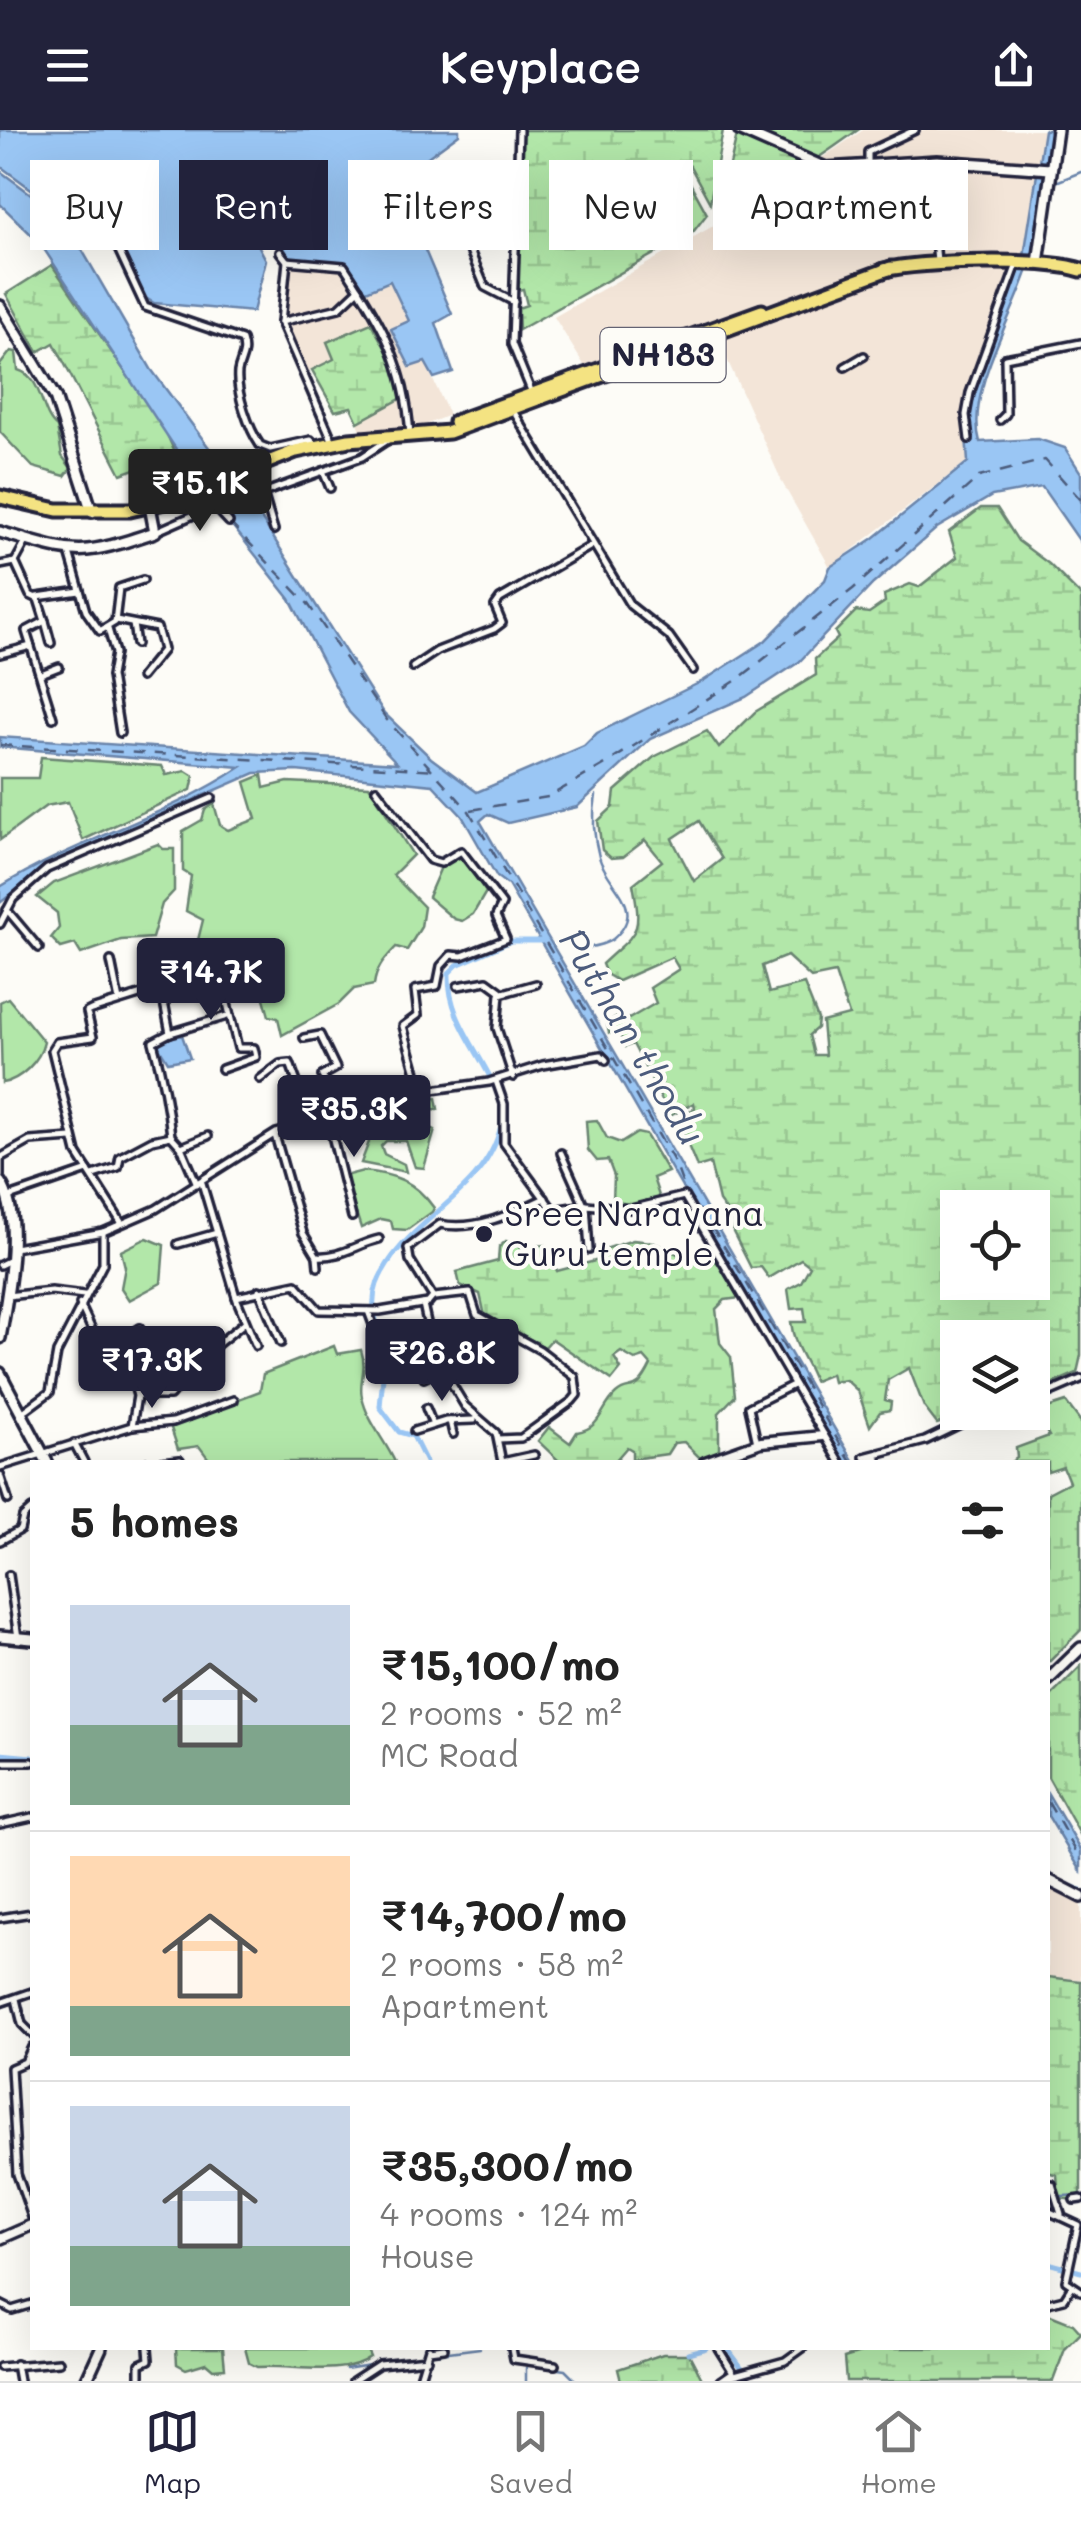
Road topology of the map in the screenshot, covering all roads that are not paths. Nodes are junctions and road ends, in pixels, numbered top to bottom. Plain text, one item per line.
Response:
1 (519, 130) edge
2 (740, 130) edge
3 (915, 130) edge
4 (1058, 130) edge
5 (802, 160) edge
6 (868, 160) edge
7 (968, 166) edge
8 (1050, 178) junction
9 (118, 250) edge
10 (470, 250) edge
11 (936, 250) edge
12 (280, 252) dead end
13 (288, 261) junction
14 (937, 264) junction
15 (1025, 264) junction
16 (1081, 270) edge
17 (359, 289) junction
18 (514, 302) junction
19 (0, 306) edge
20 (282, 322) junction
21 (1081, 343) edge
22 (658, 352) junction
23 (864, 356) dead end
24 (845, 367) dead end
25 (532, 393) junction
26 (512, 410) junction
27 (1000, 420) dead end
28 (433, 432) junction
29 (410, 435) junction
30 (390, 438) junction
31 (968, 439) dead end
32 (333, 442) junction
33 (316, 446) junction
34 (323, 471) junction
35 (330, 488) dead end
36 (0, 497) edge
37 (150, 506) junction
38 (92, 512) junction
39 (230, 522) dead end
40 (274, 530) dead end
41 (0, 532) edge
42 (155, 532) junction
43 (27, 540) junction
44 (591, 546) junction
45 (68, 552) junction
46 (15, 562) junction
47 (0, 566) edge
48 (143, 580) dead end
49 (80, 591) junction
50 (37, 596) junction
51 (116, 620) junction
52 (45, 621) junction
53 (133, 624) junction
54 (108, 629) junction
55 (51, 643) dead end
56 (136, 644) dead end
57 (31, 646) junction
58 (0, 654) edge
59 (59, 667) dead end
60 (413, 667) dead end
61 (693, 670) dead end
62 (41, 674) junction
63 (141, 677) dead end
64 (53, 718) dead end
65 (120, 732) dead end
66 (376, 789) dead end
67 (212, 798) dead end
68 (7, 910) junction
69 (0, 924) edge
70 (39, 948) dead end
71 (176, 948) dead end
72 (111, 961) dead end
73 (196, 967) dead end
74 (536, 984) dead end
75 (458, 986) dead end
76 (223, 987) dead end
77 (149, 992) junction
78 (502, 992) junction
79 (163, 997) junction
80 (119, 1001) junction
81 (228, 1016) junction
82 (170, 1033) junction
83 (304, 1038) dead end
84 (606, 1060) dead end
85 (222, 1069) dead end
86 (513, 1077) junction
87 (260, 1079) dead end
88 (493, 1081) junction
89 (422, 1094) junction
90 (338, 1103) junction
91 (326, 1111) junction
92 (318, 1116) junction
93 (275, 1135) junction
94 (171, 1136) junction
95 (208, 1136) dead end
96 (72, 1138) junction
97 (181, 1147) junction
98 (561, 1153) dead end
99 (0, 1158) edge
100 (90, 1172) junction
101 (0, 1179) edge
102 (200, 1184) junction
103 (9, 1197) junction
104 (545, 1198) junction
105 (585, 1205) junction
106 (352, 1217) dead end
107 (121, 1222) junction
108 (103, 1232) junction
109 (217, 1232) junction
110 (379, 1239) dead end
111 (178, 1244) dead end
112 (10, 1248) junction
113 (589, 1250) dead end
114 (318, 1256) junction
115 (5, 1263) edge
116 (318, 1266) dead end
117 (308, 1281) dead end
118 (296, 1284) junction
119 (259, 1290) junction
120 (7, 1296) junction
121 (84, 1296) junction
122 (236, 1297) junction
123 (433, 1297) junction
124 (80, 1304) junction
125 (423, 1304) junction
126 (368, 1311) junction
127 (244, 1320) junction
128 (140, 1328) dead end
129 (375, 1330) dead end
130 (0, 1338) edge
131 (281, 1343) dead end
132 (256, 1346) dead end
133 (108, 1349) junction
134 (414, 1363) dead end
135 (442, 1369) junction
136 (0, 1373) edge
137 (1081, 1379) edge
138 (794, 1386) junction
139 (1050, 1392) edge
140 (138, 1396) junction
141 (234, 1400) dead end
142 (426, 1408) dead end
143 (23, 1412) junction
144 (477, 1420) junction
145 (450, 1421) junction
146 (433, 1425) junction
147 (132, 1426) junction
148 (948, 1430) edge
149 (414, 1431) dead end
150 (453, 1434) dead end
151 (822, 1436) junction
152 (498, 1439) junction
153 (74, 1443) junction
154 (757, 1443) junction
155 (534, 1455) dead end
156 (45, 1457) edge
157 (877, 1458) dead end
158 (30, 1460) edge
159 (83, 1460) edge
160 (502, 1460) edge
161 (511, 1460) edge
162 (710, 1460) edge
163 (838, 1460) edge
164 (864, 1460) edge
165 (0, 1467) edge
166 (0, 1475) edge
167 (8, 1500) dead end
168 (30, 1511) edge
169 (0, 1541) edge
170 (9, 1575) dead end
171 (0, 1636) edge
172 (18, 1638) junction
173 (30, 1639) edge
174 (1081, 1648) edge
175 (1052, 1674) edge
176 (0, 1762) edge
177 (30, 1762) edge
178 (30, 1817) edge
179 (0, 1824) edge
180 (1050, 1881) edge
181 (1081, 1897) edge
182 (30, 1913) edge
183 (0, 1918) edge
184 (30, 1993) edge
185 (16, 1998) junction
186 (0, 2004) edge
187 (30, 2032) edge
188 (30, 2051) edge
189 (1052, 2184) dead end
190 (1050, 2211) edge
191 (1061, 2214) junction
192 (30, 2215) edge
193 (30, 2222) edge
194 (0, 2239) edge
195 (1071, 2288) junction
196 (1081, 2291) edge
197 (1050, 2303) edge
198 (0, 2304) edge
199 (30, 2305) edge
200 (100, 2350) edge
201 (148, 2350) edge
202 (429, 2350) edge
203 (512, 2350) edge
204 (720, 2350) edge
205 (799, 2350) edge
206 (427, 2359) junction
207 (60, 2362) dead end
208 (16, 2364) junction
209 (554, 2365) dead end
210 (0, 2367) edge
211 (731, 2376) junction
212 (19, 2381) edge
213 (86, 2381) edge
214 (140, 2381) edge
215 (354, 2381) edge
216 (419, 2381) edge
217 (720, 2381) edge

1 - 18 street
2 - 5 main road
3 - 6 street
4 - 8 main road
7 - 8 main road
8 - 15 main road
9 - 33 street
10 - 18 street
11 - 14 street
12 - 13 street
13 - 17 street
13 - 20 street
14 - 15 highway, NH183
14 - 22 highway, NH183
15 - 16 highway, NH183
15 - 31 street
17 - 20 street
17 - 29 street
18 - 25 street
19 - 38 main road
20 - 32 street
21 - 27 street
22 - 25 highway, NH183
22 - 26 highway, NH183
23 - 24 street
25 - 28 highway, NH183
26 - 28 highway, NH183
26 - 44 street
28 - 29 highway, NH183
29 - 30 highway, NH183
30 - 32 highway, NH183
30 - 34 street
32 - 33 highway, NH183
33 - 37 highway, NH183
34 - 35 street
34 - 40 street
36 - 38 highway, NH183
37 - 38 highway, NH183
37 - 42 main road
39 - 42 street
41 - 43 main road
42 - 45 main road
43 - 45 main road
43 - 46 street
44 - 60 street
44 - 61 street
45 - 49 street
46 - 47 street
46 - 50 street
48 - 51 street
49 - 50 street
49 - 54 street
50 - 52 street
51 - 53 street
51 - 54 street
52 - 55 street
52 - 57 street
53 - 56 street
53 - 63 street
54 - 65 street
57 - 58 street
57 - 62 street
59 - 62 street
62 - 64 street
66 - 89 street
67 - 68 street
68 - 69 street
68 - 70 street
71 - 77 street
72 - 80 street
73 - 79 street
74 - 78 street
75 - 78 street
76 - 81 street
77 - 79 street
77 - 80 street
78 - 86 street
79 - 82 street
80 - 96 street
81 - 82 street
81 - 85 street
82 - 94 street
83 - 90 street
84 - 86 street
86 - 88 street
87 - 92 street
88 - 89 street
88 - 104 street
89 - 90 street
90 - 91 street
91 - 92 street
91 - 106 street
92 - 93 street
93 - 102 street
93 - 114 street
94 - 97 street
94 - 100 street
95 - 97 street
96 - 99 street
96 - 100 street
97 - 102 street
98 - 105 street
99 - 101 street
100 - 103 street
100 - 107 street
101 - 103 main road
102 - 107 street
102 - 109 street
103 - 112 main road
104 - 105 street
104 - 123 street
105 - 113 street
105 - 138 street
107 - 108 street
108 - 112 street
108 - 121 street
109 - 111 street
109 - 122 street
110 - 114 street
112 - 115 main road
114 - 116 street
115 - 120 main road
117 - 118 street
118 - 119 street
118 - 126 street
119 - 122 street
119 - 131 street
120 - 121 street
120 - 130 main road
121 - 124 street
122 - 127 street
123 - 125 street
123 - 152 street
124 - 133 street
124 - 143 street
125 - 126 street
125 - 135 street
126 - 129 street
127 - 132 street
127 - 140 street
128 - 133 street
133 - 140 street
134 - 135 street
135 - 144 street
136 - 143 main road
137 - 139 street
138 - 151 street
138 - 154 street
140 - 147 street
141 - 147 street
142 - 146 street
143 - 156 main road
144 - 145 street
144 - 152 street
145 - 146 street
145 - 150 street
146 - 149 street
147 - 153 street
148 - 164 street
151 - 154 street
151 - 163 street
152 - 160 street
153 - 156 street
153 - 159 street
154 - 162 street
155 - 161 street
157 - 164 street
158 - 165 street
166 - 167 street
168 - 169 street
170 - 172 street
171 - 172 main road
172 - 173 main road
174 - 175 main road
176 - 177 street
178 - 179 street
180 - 181 main road
182 - 183 street
184 - 185 street
185 - 186 street
185 - 187 street
188 - 192 street
189 - 191 street
190 - 191 street
191 - 195 street
193 - 194 street
195 - 196 street
195 - 197 street
198 - 199 street
200 - 213 main road
201 - 214 street
202 - 206 street
203 - 209 street
204 - 211 street
205 - 211 street
206 - 215 street
206 - 216 street
207 - 208 street
208 - 210 street
208 - 212 street
211 - 217 street

